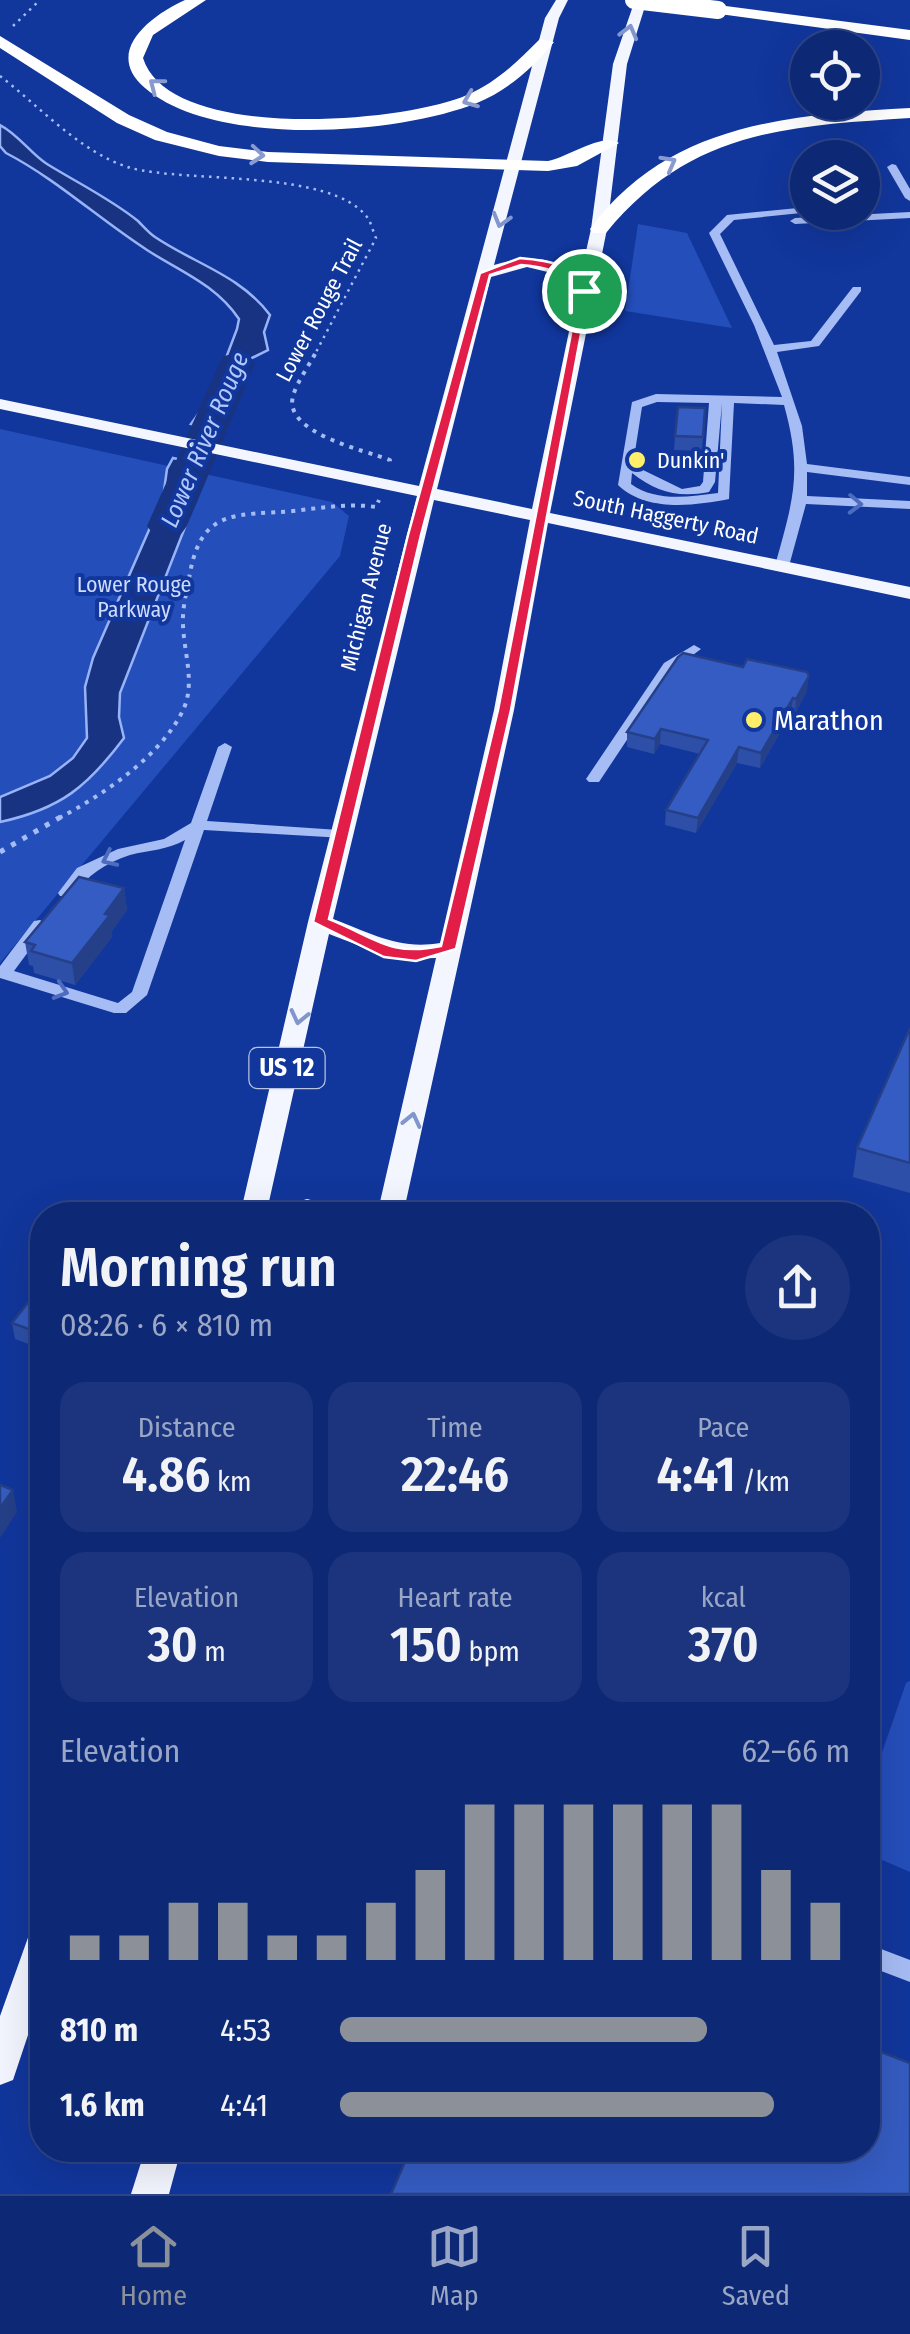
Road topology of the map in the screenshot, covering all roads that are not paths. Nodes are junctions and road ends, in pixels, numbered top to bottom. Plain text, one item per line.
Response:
1 (198, 0) edge
2 (562, 0) edge
3 (637, 0) edge
4 (910, 35) edge
5 (0, 41) edge
6 (546, 42) junction
7 (910, 113) edge
8 (610, 143) junction
9 (516, 166) junction
10 (892, 166) dead end
11 (910, 202) edge
12 (880, 205) edge
13 (790, 212) edge
14 (910, 216) edge
15 (720, 227) junction
16 (599, 229) junction
17 (486, 273) junction
18 (856, 288) dead end
19 (584, 291) junction
20 (769, 349) junction
21 (721, 400) junction
22 (788, 402) junction
23 (0, 404) edge
24 (628, 458) junction
25 (802, 467) junction
26 (910, 481) edge
27 (426, 492) junction
28 (800, 500) junction
29 (910, 505) edge
30 (540, 516) junction
31 (782, 566) junction
32 (910, 593) edge
33 (694, 649) dead end
34 (225, 747) dead end
35 (594, 779) dead end
36 (199, 825) junction
37 (339, 835) junction
38 (320, 922) junction
39 (448, 949) junction
40 (257, 1202) edge
41 (393, 1202) edge
42 (880, 1960) edge
43 (910, 1971) edge
44 (30, 1979) edge
45 (0, 2068) edge
46 (159, 2162) edge
47 (150, 2194) edge

6 -> 1 highway
2 - 6 main road, Michigan Avenue / US 12
3 - 4 highway, bridge
8 -> 3 main road
5 -> 9 highway
6 - 9 main road, Michigan Avenue / US 12
16 -> 7 highway
8 - 9 highway
8 - 16 main road
9 -> 17 main road, Michigan Avenue / US 12
10 - 11 street
11 - 12 street
13 - 15 street
14 - 15 street
15 - 20 street
16 - 19 main road
17 - 19 main road
17 - 27 main road, Michigan Avenue / US 12
18 - 20 street
19 - 30 main road
20 - 22 street
21 - 22 street
21 - 24 street
21 - 24 street
21 - 24 street
22 - 25 street
23 - 27 main road, South Haggerty Road
25 - 26 street
25 - 28 street
27 - 30 main road, South Haggerty Road
27 - 37 main road, Michigan Avenue / US 12
28 -> 29 street
28 - 31 street
30 - 31 main road, South Haggerty Road
30 - 39 main road
31 - 32 main road, South Haggerty Road
33 - 35 street
34 - 36 street
36 -> 36 street
36 - 37 street
37 - 38 main road, Michigan Avenue / US 12
38 - 39 main road
38 -> 40 main road, Michigan Avenue / US 12
41 -> 39 main road
42 - 43 street
44 - 45 main road
46 - 47 main road

